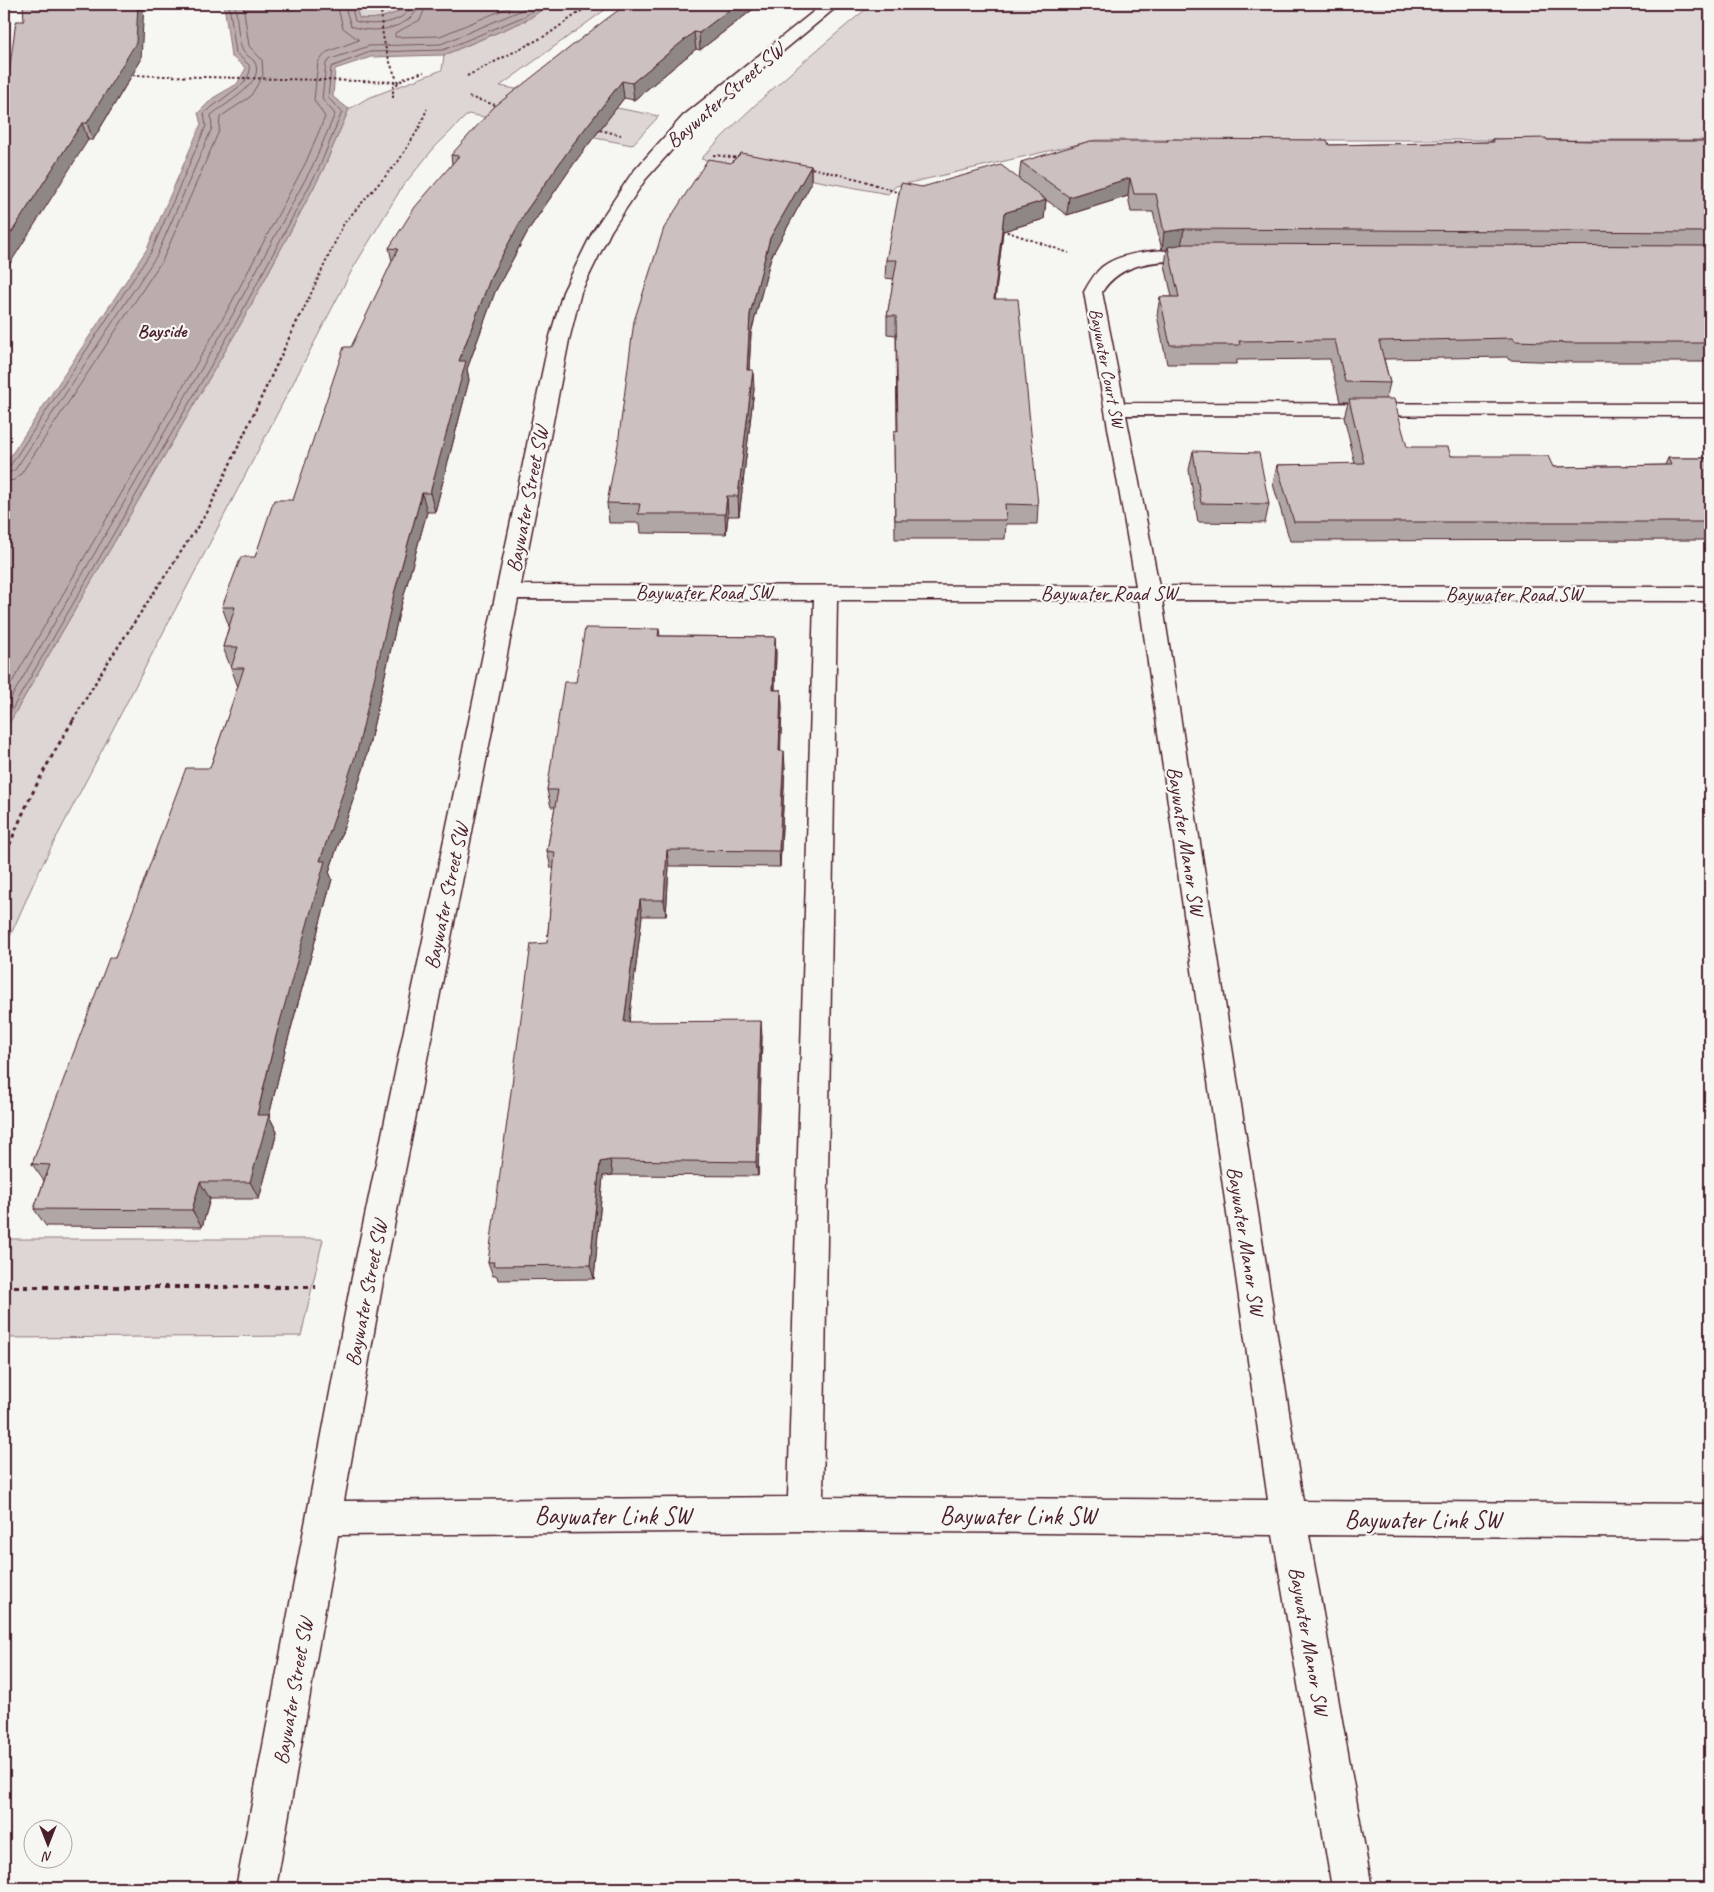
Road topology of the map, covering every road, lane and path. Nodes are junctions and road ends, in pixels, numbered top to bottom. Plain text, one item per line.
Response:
1 (382, 4) edge
2 (592, 4) edge
3 (832, 4) edge
4 (424, 72) dead end
5 (128, 75) edge
6 (467, 76) dead end
7 (398, 82) junction
8 (393, 98) dead end
9 (469, 98) dead end
10 (499, 106) edge
11 (426, 109) dead end
12 (592, 128) edge
13 (666, 145) junction
14 (746, 159) edge
15 (801, 166) edge
16 (908, 196) edge
17 (1001, 229) edge
18 (1221, 255) edge
19 (1112, 269) junction
20 (1114, 409) junction
21 (1710, 410) edge
22 (508, 592) junction
23 (826, 592) junction
24 (1149, 593) junction
25 (1710, 594) edge
26 (4, 860) edge
27 (4, 1286) edge
28 (366, 1287) junction
29 (805, 1514) junction
30 (325, 1518) junction
31 (1288, 1518) junction
32 (1710, 1521) edge
33 (256, 1888) edge
34 (1352, 1888) edge

1 - 7 path
2 - 6 path
3 - 13 street, Baywater Street SW
4 - 7 path
5 - 7 path
7 - 8 path
9 - 10 path
11 - 26 path
12 - 13 path
13 - 14 path
13 - 22 street, Baywater Street SW
15 - 16 path
17 - 19 path
18 - 19 street
19 - 20 street, Baywater Court SW
20 - 21 street
20 - 24 street, Baywater Court SW
22 - 23 street, Baywater Road SW
22 - 28 street, Baywater Street SW
23 - 24 street, Baywater Road SW
23 - 29 street
24 - 25 street, Baywater Road SW
24 - 31 street, Baywater Manor SW
27 - 28 path
28 - 30 street, Baywater Street SW
29 - 30 street, Baywater Link SW
29 - 31 street, Baywater Link SW
30 - 33 street, Baywater Street SW
31 - 32 street, Baywater Link SW
31 - 34 street, Baywater Manor SW

